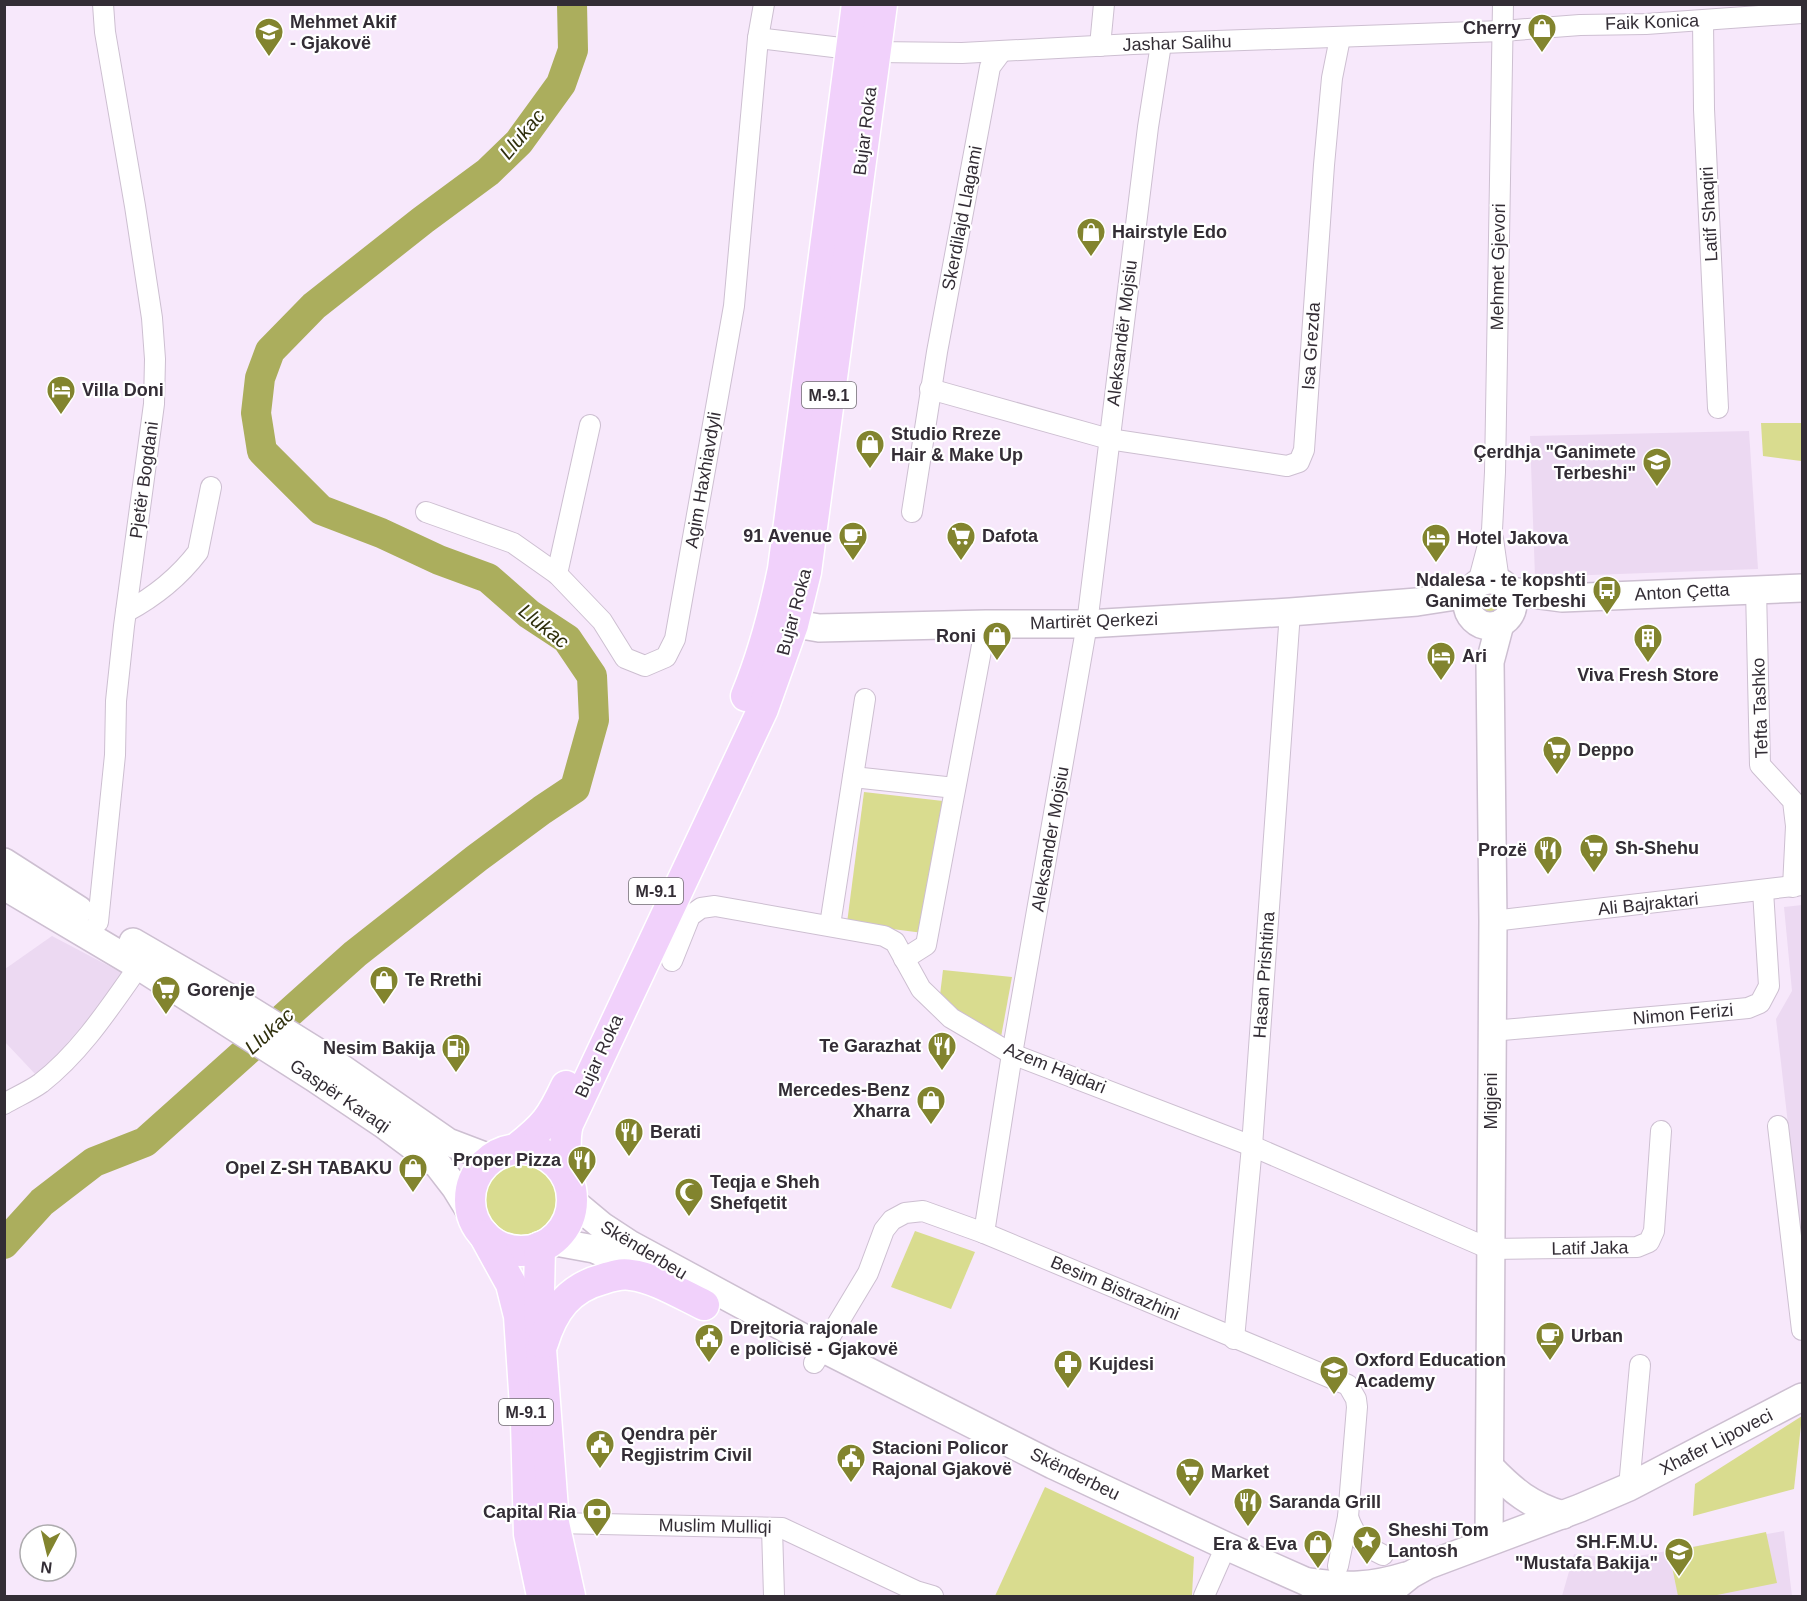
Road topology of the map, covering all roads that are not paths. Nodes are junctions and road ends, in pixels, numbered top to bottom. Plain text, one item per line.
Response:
1 (103, 4) edge
2 (764, 4) edge
3 (857, 4) edge
4 (882, 4) edge
5 (1104, 4) edge
6 (1503, 4) edge
7 (1803, 13) edge
8 (1703, 21) junction
9 (1502, 31) junction
10 (758, 38) junction
11 (1340, 38) junction
12 (1161, 44) junction
13 (1100, 46) junction
14 (864, 51) junction
15 (1002, 51) junction
16 (930, 388) junction
17 (1718, 408) dead end
18 (590, 425) dead end
19 (1109, 439) junction
20 (211, 487) dead end
21 (426, 512) dead end
22 (912, 512) dead end
23 (557, 574) junction
24 (1803, 588) edge
25 (1756, 589) junction
26 (1489, 602) junction
27 (126, 612) junction
28 (1290, 612) junction
29 (783, 622) junction
30 (987, 624) junction
31 (1088, 624) junction
32 (865, 699) dead end
33 (854, 777) junction
34 (955, 788) junction
35 (4, 862) edge
36 (4, 886) edge
37 (1798, 886) edge
38 (1763, 891) junction
39 (1492, 921) junction
40 (98, 922) junction
41 (830, 925) junction
42 (904, 959) junction
43 (672, 961) dead end
44 (139, 966) junction
45 (238, 1016) junction
46 (1491, 1031) junction
47 (1012, 1054) junction
48 (320, 1067) junction
49 (4, 1104) edge
50 (1778, 1126) dead end
51 (1661, 1131) dead end
52 (1252, 1146) junction
53 (504, 1153) junction
54 (569, 1189) junction
55 (477, 1224) junction
56 (984, 1233) junction
57 (545, 1244) junction
58 (1491, 1249) junction
59 (704, 1305) junction
60 (1803, 1330) edge
61 (1234, 1339) junction
62 (541, 1349) junction
63 (818, 1356) junction
64 (1640, 1365) dead end
65 (1803, 1397) edge
66 (1490, 1467) junction
67 (1629, 1487) junction
68 (1563, 1515) junction
69 (1348, 1517) junction
70 (554, 1523) junction
71 (772, 1528) junction
72 (1489, 1541) junction
73 (1222, 1553) junction
74 (1383, 1555) dead end
75 (1338, 1566) dead end
76 (1419, 1579) edge
77 (1305, 1589) edge
78 (922, 1595) edge
79 (542, 1596) edge
80 (570, 1596) edge
81 (774, 1596) edge
82 (1204, 1596) edge
83 (1332, 1596) edge
84 (1384, 1596) edge

1 - 27 street, Pjetër Bogdani
2 - 10 street, Agim Haxhiavdyli
3 - 14 main road, Bujar Roka / M-9.1
4 - 14 main road, Bujar Roka / M-9.1
5 - 13 street
6 - 9 street, Mehmet Gjevori
7 - 8 street, Faik Konica
8 - 9 street, Faik Konica
8 - 17 street, Latif Shaqiri
9 - 11 street, Jashar Salihu
9 - 26 street, Mehmet Gjevori
10 - 14 street
10 - 23 street, Agim Haxhiavdyli
11 - 12 street, Jashar Salihu
11 - 19 street, Isa Grezda
12 - 13 street, Jashar Salihu
12 - 19 street, Aleksandër Mojsiu
13 - 15 street, Jashar Salihu
14 - 15 street, Jashar Salihu
14 - 29 main road, Bujar Roka / M-9.1
15 - 16 street, Skerdilajd Llagami
16 - 19 street
16 - 22 street, Skerdilajd Llagami
18 - 23 street
19 - 31 street, Aleksandër Mojsiu
20 - 27 street
21 - 23 street, Agim Haxhiavdyli
24 - 25 street, Anton Çetta
25 - 26 street, Anton Çetta
25 - 37 street, Tefta Tashko
26 - 28 street, Martirët Qerkezi
26 - 39 street, Migjeni
27 - 40 street, Pjetër Bogdani
28 - 31 street, Martirët Qerkezi
28 - 52 street, Hasan Prishtina
29 - 30 street, Martirët Qerkezi
29 - 53 main road, Bujar Roka / M-9.1
29 - 54 main road, Bujar Roka / M-9.1
30 - 31 street, Martirët Qerkezi
30 - 34 street
31 - 47 street, Aleksander Mojsiu
32 - 33 street
33 - 34 street
33 - 41 street
34 - 42 street
35 - 40 street, Gaspër Karaqi
36 - 44 street, Gaspër Karaqi
37 - 38 street, Ali Bajraktari
38 - 39 street, Ali Bajraktari
38 - 46 street, Nimon Ferizi
39 - 46 street, Migjeni
40 - 45 street, Gaspër Karaqi
41 - 42 street, Azem Hajdari
41 - 43 street, Azem Hajdari
42 - 47 street, Azem Hajdari
44 - 45 street, Gaspër Karaqi
44 - 49 street
45 - 48 street, Gaspër Karaqi
46 - 58 street, Migjeni
47 - 52 street, Azem Hajdari
47 - 56 street, Aleksander Mojsiu
48 - 53 street, Gaspër Karaqi
48 - 55 street, Gaspër Karaqi
50 - 60 street
51 - 58 street, Latif Jaka
52 - 58 street, Azem Hajdari
52 - 61 street, Hasan Prishtina
53 - 54 main road
53 - 55 main road, M-9.1
54 - 57 main road, M-9.1
54 - 63 street, Skënderbeu
55 - 57 main road
55 - 79 main road, M-9.1
56 - 61 street, Besim Bistrazhini
56 - 63 street, Besim Bistrazhini
57 - 59 street, Skënderbeu
57 - 62 main road, M-9.1
58 - 66 street, Migjeni
59 - 62 main road
59 - 63 street, Skënderbeu
61 - 69 street, Besim Bistrazhini
62 - 70 main road, M-9.1
63 - 73 street, Skënderbeu
64 - 67 street, Xhafer Lipoveci
65 - 67 street, Xhafer Lipoveci
66 - 68 street
66 - 72 street, Migjeni
67 - 68 street, Xhafer Lipoveci
68 - 72 street, Xhafer Lipoveci
69 - 74 street
69 - 75 street, Besim Bistrazhini
70 - 71 street, Muslim Mulliqi
70 - 80 main road, M-9.1
71 - 78 street, Muslim Mulliqi
71 - 81 street
72 - 76 street, Xhafer Lipoveci
73 - 77 street, Skënderbeu
73 - 82 street
76 - 77 street
76 - 84 street, Xhafer Lipoveci
77 - 83 street, Skënderbeu

